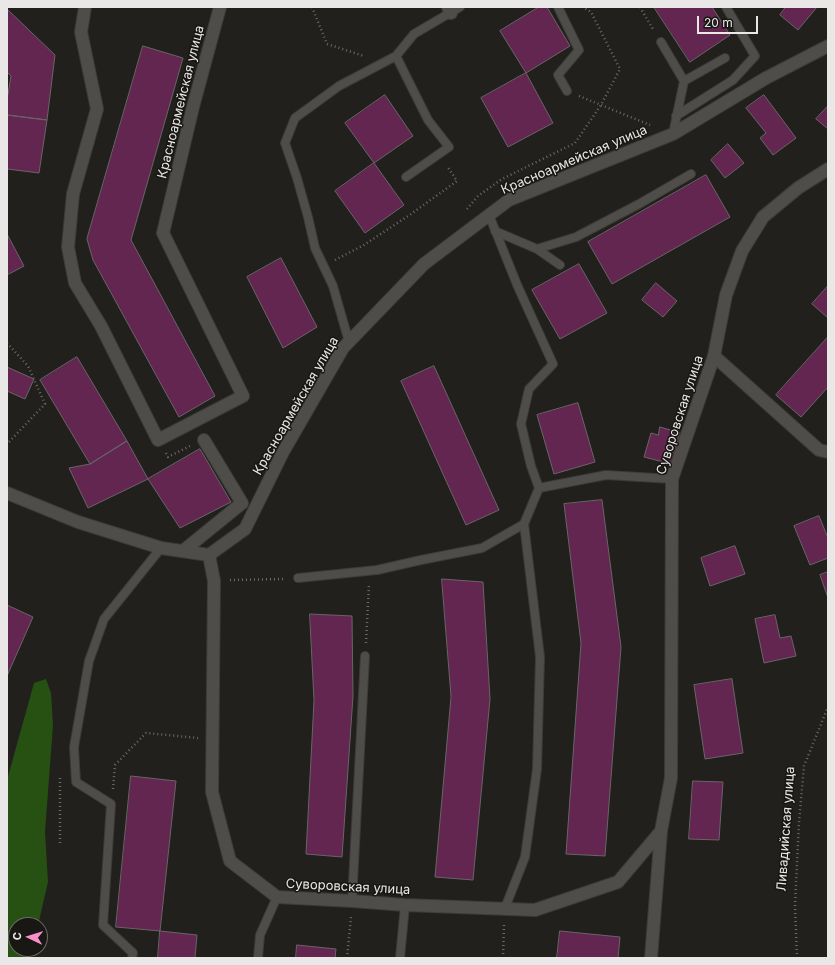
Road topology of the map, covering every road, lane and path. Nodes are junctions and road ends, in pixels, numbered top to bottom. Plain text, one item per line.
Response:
1 (85, 7) edge
2 (220, 7) edge
3 (312, 7) edge
4 (558, 7) edge
5 (583, 7) edge
6 (640, 7) edge
7 (726, 7) edge
8 (453, 9) edge
9 (661, 42) joint
10 (828, 46) edge
11 (396, 56) junction
12 (725, 58) dead end
13 (384, 63) junction
14 (684, 81) junction
15 (567, 91) joint
16 (601, 105) junction
17 (676, 116) junction
18 (650, 125) dead end
19 (673, 134) junction
20 (439, 154) junction
21 (828, 169) edge
22 (691, 174) dead end
23 (406, 177) dead end
24 (464, 213) dead end
25 (489, 215) junction
26 (495, 231) junction
27 (537, 248) junction
28 (560, 265) dead end
29 (324, 267) junction
30 (349, 342) junction
31 (7, 343) edge
32 (714, 356) junction
33 (204, 440) dead end
34 (7, 444) edge
35 (828, 452) edge
36 (672, 479) junction
37 (539, 488) junction
38 (7, 493) edge
39 (524, 524) junction
40 (161, 548) junction
41 (183, 551) junction
42 (209, 555) junction
43 (370, 571) junction
44 (298, 578) joint
45 (214, 581) junction
46 (365, 656) joint
47 (828, 707) edge
48 (212, 739) junction
49 (111, 804) junction
50 (661, 831) junction
51 (277, 897) junction
52 (352, 901) junction
53 (405, 905) junction
54 (505, 908) junction
55 (132, 958) edge
56 (258, 958) edge
57 (347, 958) edge
58 (400, 958) edge
59 (503, 958) edge
60 (651, 958) edge
61 (797, 958) edge

1 - 2 street, Красноармейская улица
3 - 13 path
4 - 15 lane
5 - 16 path
6 - 9 path
7 - 17 lane
8 - 11 lane
9 - 14 lane
10 - 19 street, Красноармейская улица
11 - 13 lane
11 - 20 lane
12 - 14 lane
13 - 29 lane
14 - 17 lane
15 - 16 path
16 - 18 path
16 - 24 path
17 - 19 lane
19 - 25 street, Красноармейская улица
20 - 23 lane
20 - 29 path
21 - 32 street, Суворовская улица
22 - 27 lane
25 - 26 lane
25 - 30 street, Красноармейская улица
26 - 27 lane
26 - 37 lane
27 - 28 lane
29 - 30 lane
30 - 42 street, Красноармейская улица
31 - 34 path
32 - 35 street
32 - 36 street, Суворовская улица
33 - 41 street
36 - 37 lane
36 - 50 street, Суворовская улица
37 - 39 lane
38 - 40 street
39 - 43 lane
39 - 54 lane
40 - 41 street
40 - 49 lane
41 - 42 street
42 - 45 street, Суворовская улица
43 - 44 lane
43 - 46 path
44 - 45 path
45 - 48 street, Суворовская улица
46 - 52 lane
47 - 61 path, Ливадийская улица
48 - 49 path
48 - 51 street, Суворовская улица
49 - 55 lane
50 - 54 street, Суворовская улица
50 - 60 street, Суворовская улица
51 - 52 street, Суворовская улица
51 - 56 lane
52 - 53 street, Суворовская улица
52 - 57 path
53 - 54 street, Суворовская улица
53 - 58 lane
54 - 59 path

